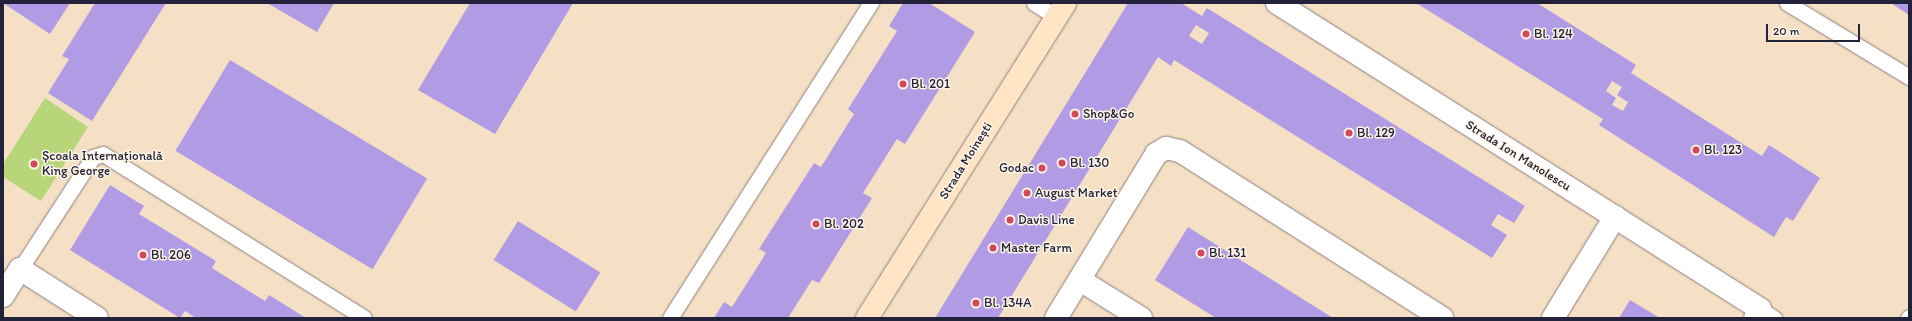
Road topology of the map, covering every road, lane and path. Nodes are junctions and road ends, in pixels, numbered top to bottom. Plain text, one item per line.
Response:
1 (871, 3) edge
2 (1034, 3) edge
3 (1276, 3) edge
4 (1787, 3) edge
5 (1060, 10) edge
6 (1909, 77) edge
7 (1614, 217) junction
8 (20, 269) junction
9 (1080, 280) junction
10 (3, 296) edge
11 (1763, 315) edge
12 (97, 318) edge
13 (364, 318) edge
14 (670, 318) edge
15 (868, 318) edge
16 (1056, 318) edge
17 (1141, 318) edge
18 (1442, 318) edge
19 (1552, 318) edge

1 - 14 lane
2 - 5 lane
3 - 7 street, Strada Ion Manolescu
4 - 6 lane
5 - 15 main road, Strada Moinești
7 - 11 street, Strada Ion Manolescu
7 - 19 street
8 - 10 street
8 - 12 street
8 - 13 lane
9 - 16 street
9 - 17 street
9 - 18 street

